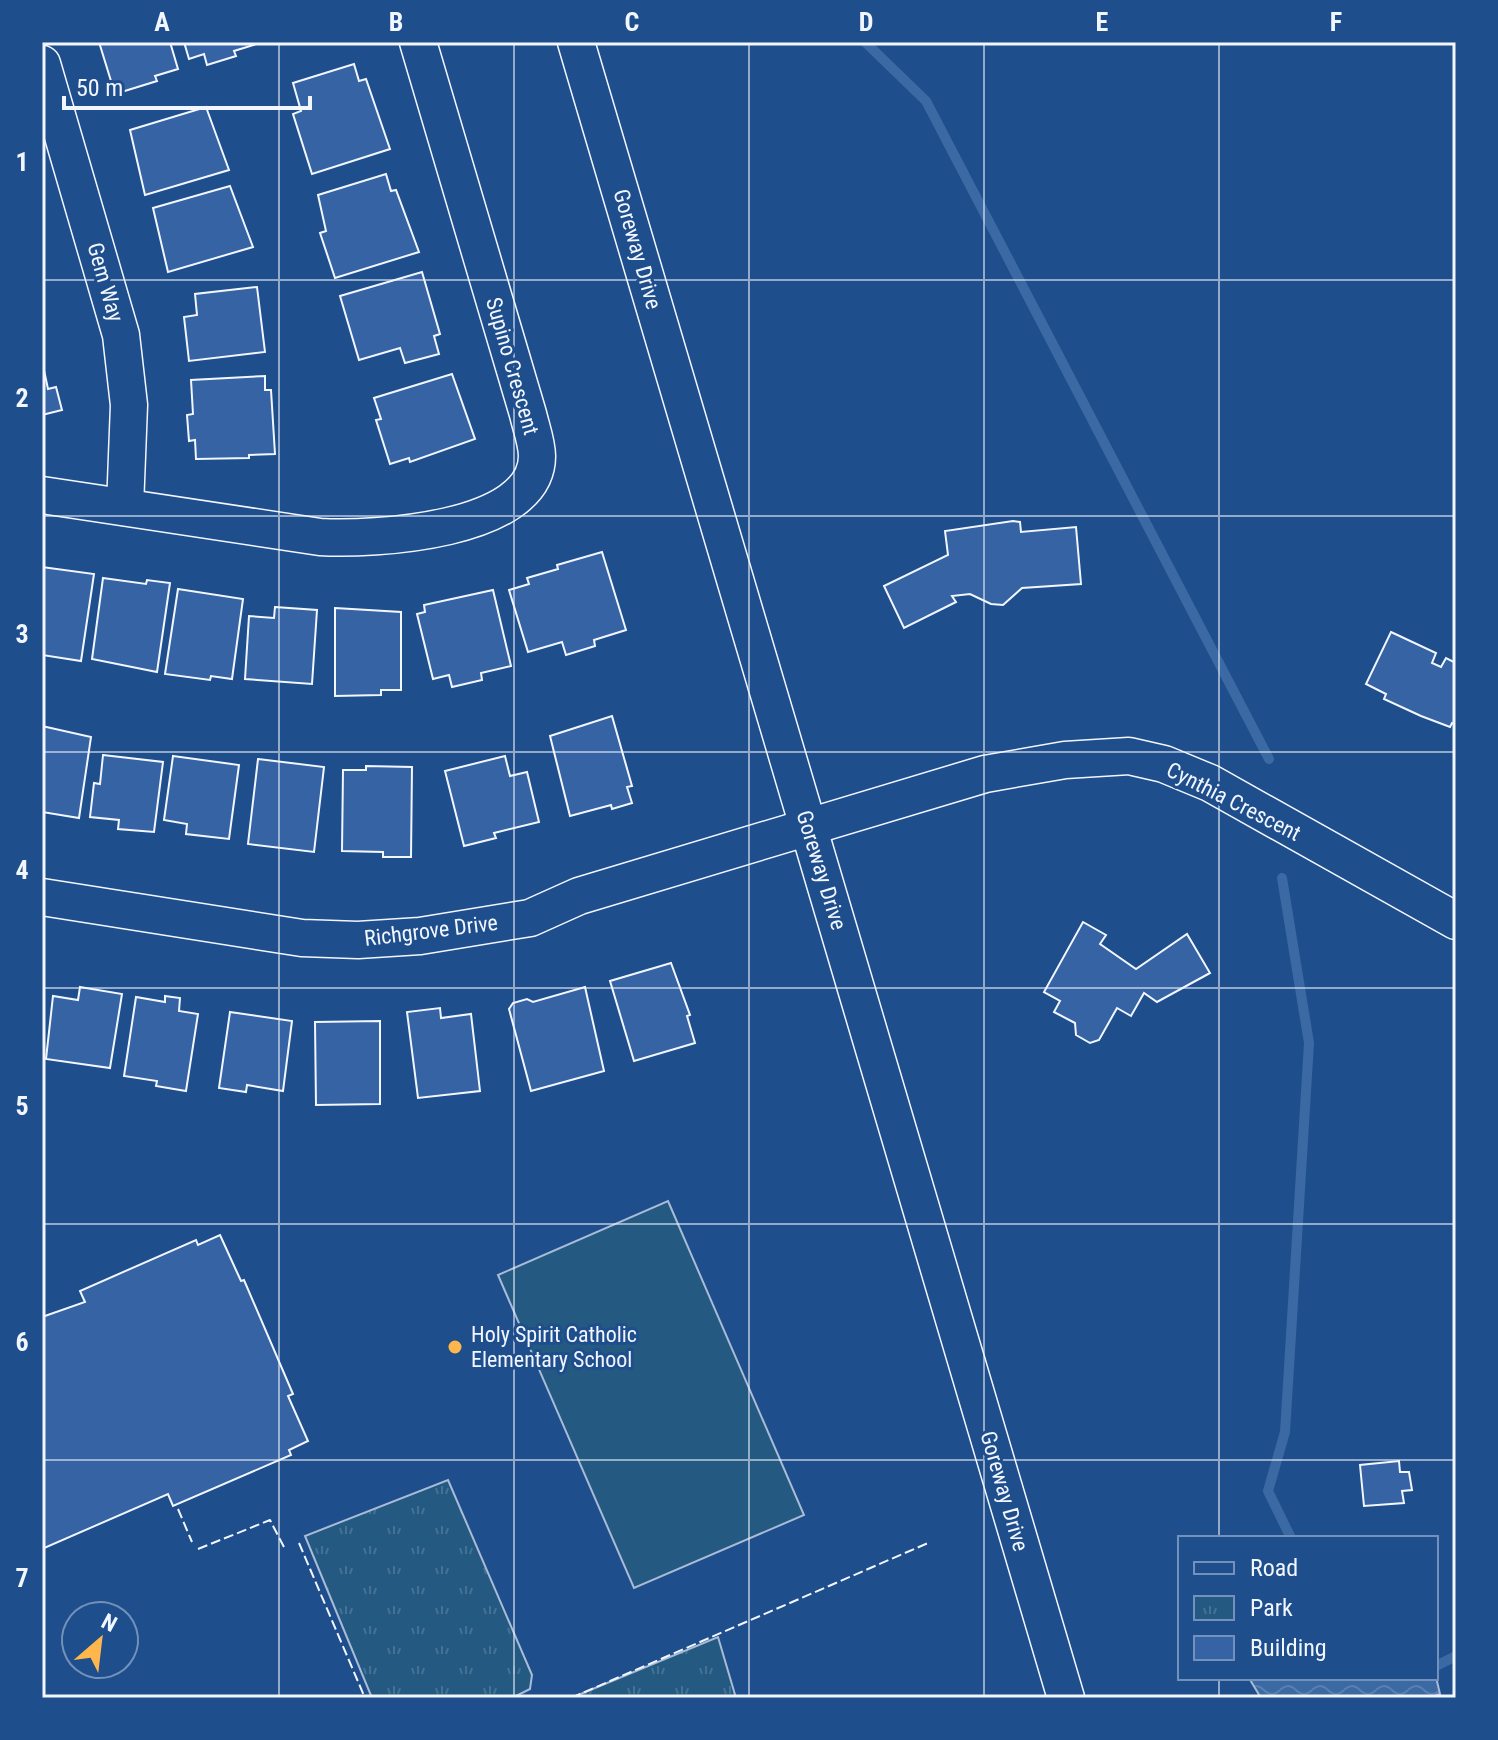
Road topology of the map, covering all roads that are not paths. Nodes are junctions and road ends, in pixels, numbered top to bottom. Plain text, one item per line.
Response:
1 (418, 42) edge
2 (576, 42) edge
3 (42, 64) edge
4 (42, 495) edge
5 (125, 507) junction
6 (809, 826) junction
7 (42, 897) edge
8 (1456, 921) edge
9 (1066, 1698) edge

1 - 5 street, Supino Crescent
2 - 6 street, Goreway Drive
3 - 5 street, Gem Way
4 - 5 street, Supino Crescent
6 - 7 street, Richgrove Drive
6 - 8 street, Cynthia Crescent
6 - 9 street, Goreway Drive

